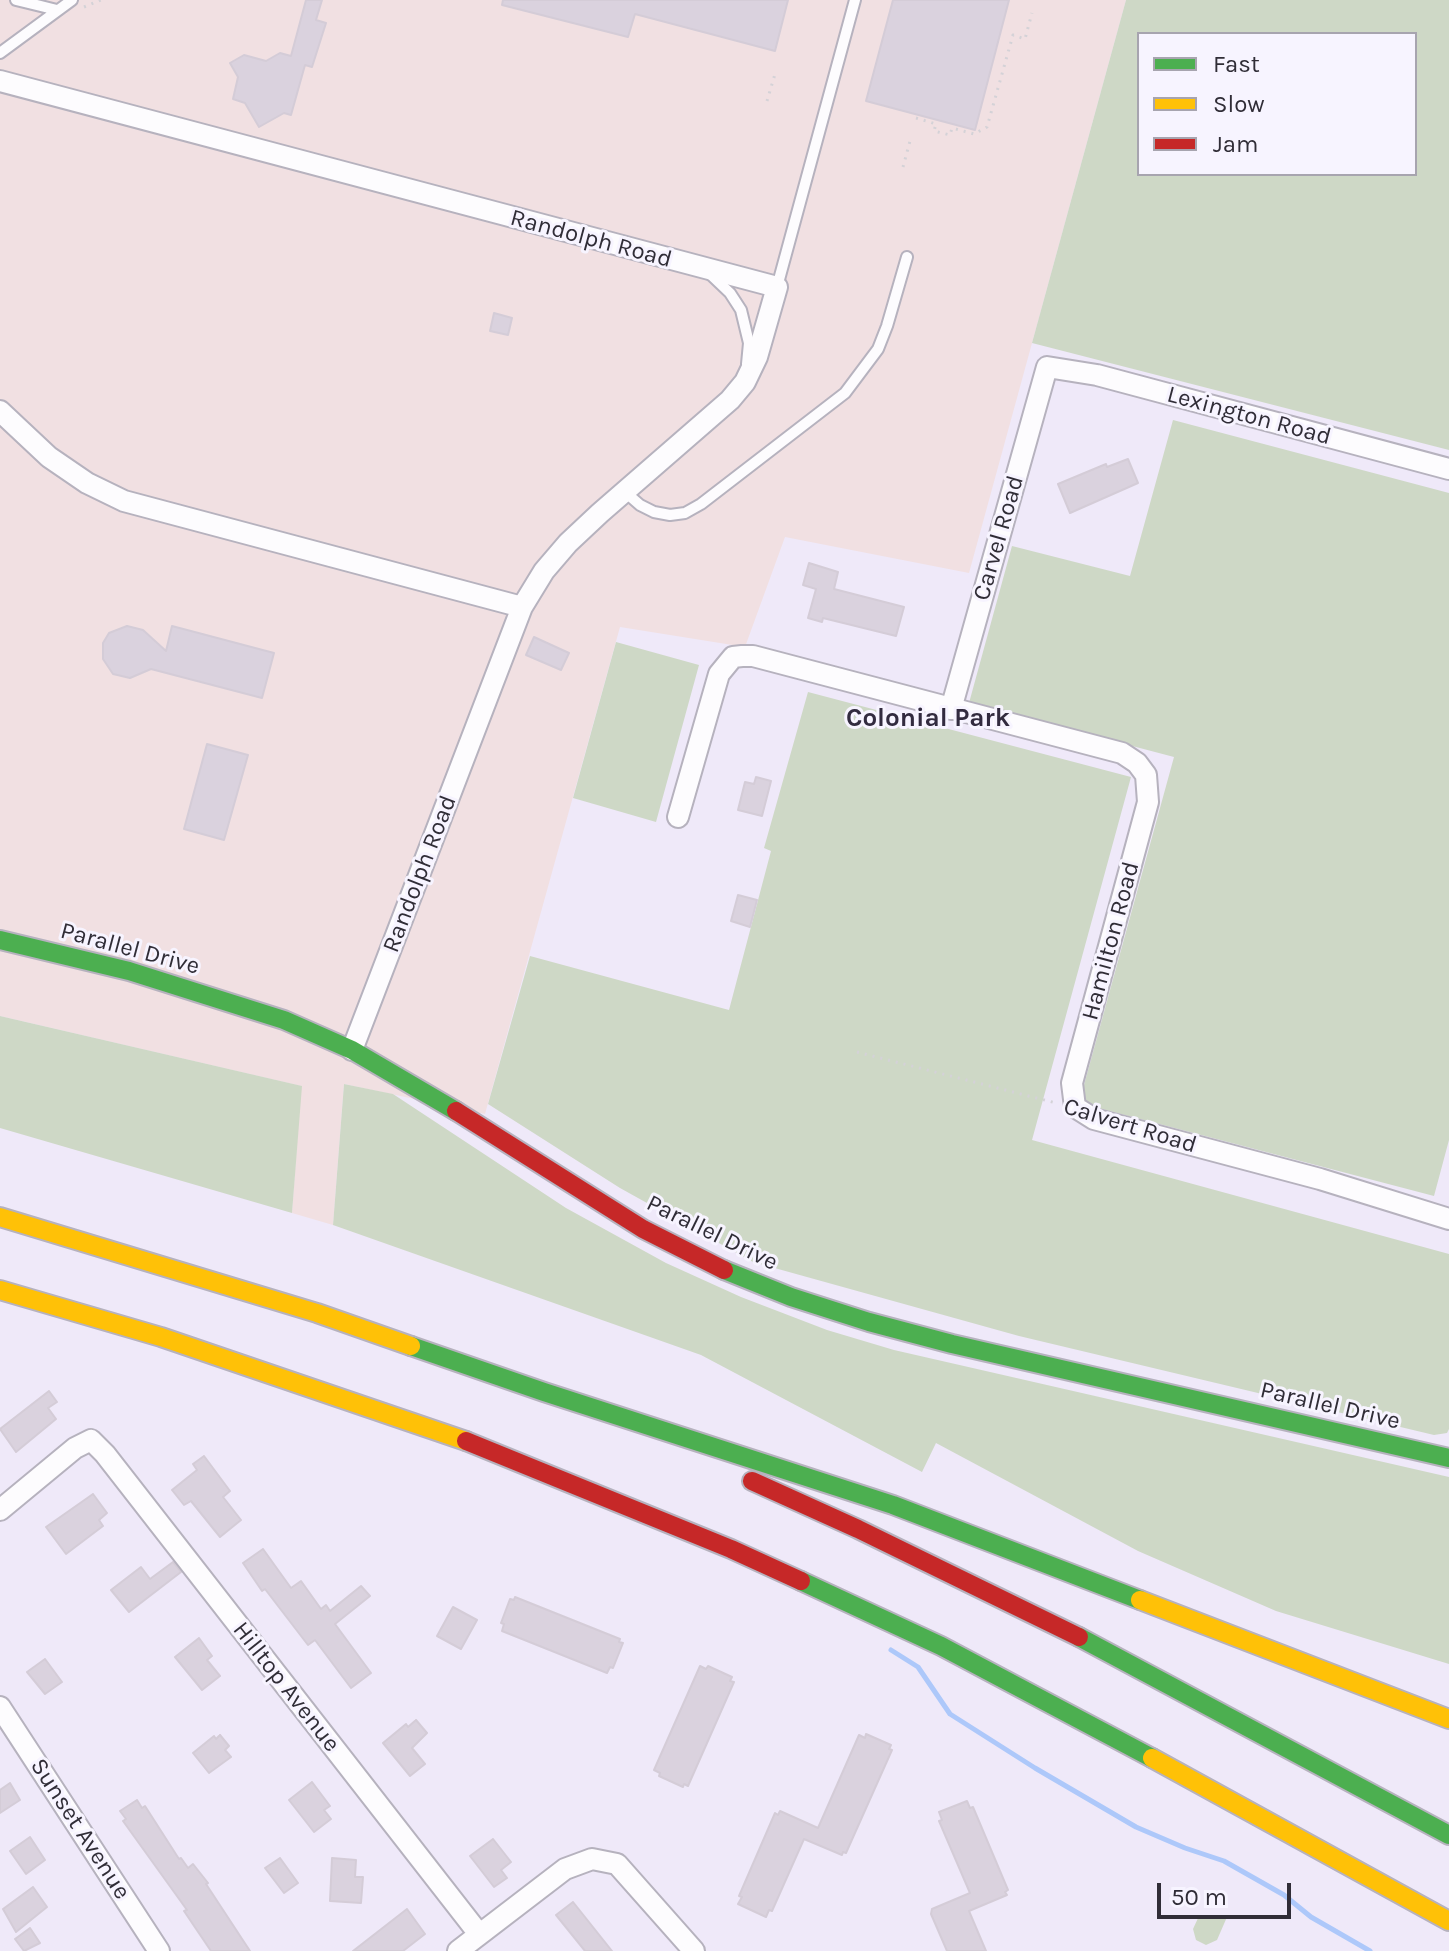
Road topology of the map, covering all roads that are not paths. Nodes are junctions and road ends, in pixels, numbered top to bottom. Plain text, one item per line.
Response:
1 (16, 0) edge
2 (72, 0) edge
3 (855, 0) edge
4 (57, 10) junction
5 (0, 53) edge
6 (0, 81) edge
7 (907, 257) dead end
8 (704, 269) junction
9 (777, 287) junction
10 (1047, 367) joint
11 (745, 382) junction
12 (0, 411) edge
13 (1449, 469) edge
14 (624, 491) junction
15 (522, 607) junction
16 (951, 709) junction
17 (678, 817) dead end
18 (0, 940) edge
19 (352, 1050) junction
20 (1075, 1107) joint
21 (0, 1217) edge
22 (1449, 1219) edge
23 (0, 1290) edge
24 (544, 1392) junction
25 (1449, 1458) edge
26 (0, 1510) edge
27 (0, 1707) edge
28 (1449, 1721) edge
29 (1449, 1835) edge
30 (1449, 1921) edge
31 (479, 1934) junction
32 (159, 1951) edge
33 (458, 1951) edge
34 (694, 1951) edge

1 - 4 lane
2 - 4 lane
3 - 9 lane
4 - 5 lane
6 - 8 street, Randolph Road
7 - 14 lane
8 - 9 street, Randolph Road
8 - 11 lane
9 - 11 street, Randolph Road
10 - 13 street, Lexington Road
10 - 16 street, Carvel Road
11 - 14 street, Randolph Road
12 - 15 street
14 - 15 street, Randolph Road
15 - 19 street, Randolph Road
16 - 17 street
16 - 20 street, Hamilton Road
18 - 19 main road, Parallel Drive
19 - 25 main road, Parallel Drive
20 - 22 street, Calvert Road
21 - 24 main road
23 - 30 main road
24 - 28 main road
24 - 29 main road
26 - 31 street, Hilltop Avenue
27 - 32 street, Sunset Avenue
31 - 33 street
31 - 34 street

